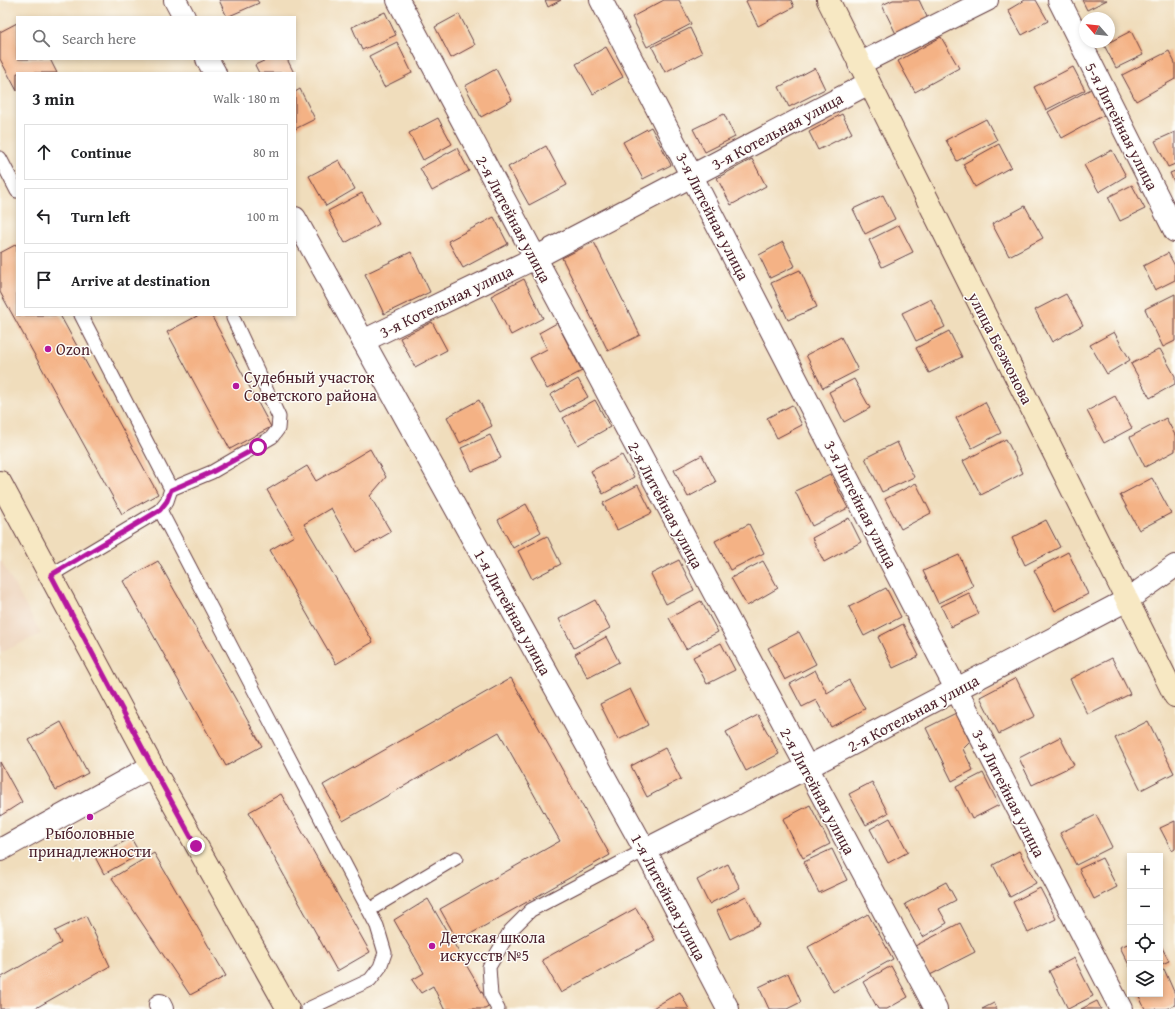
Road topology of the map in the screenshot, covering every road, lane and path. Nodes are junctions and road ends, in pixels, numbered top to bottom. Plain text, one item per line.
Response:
1 (175, 0) edge
2 (398, 0) edge
3 (601, 0) edge
4 (828, 0) edge
5 (987, 0) edge
6 (1059, 0) edge
7 (183, 16) edge
8 (208, 60) edge
9 (214, 72) edge
10 (864, 73) junction
11 (0, 158) edge
12 (692, 175) junction
13 (16, 189) edge
14 (296, 220) edge
15 (1175, 231) edge
16 (535, 258) junction
17 (82, 316) edge
18 (233, 318) dead end
19 (363, 341) junction
20 (0, 482) edge
21 (171, 490) junction
22 (160, 510) junction
23 (1175, 566) edge
24 (51, 575) junction
25 (1127, 600) junction
26 (956, 690) junction
27 (1175, 696) edge
28 (152, 766) junction
29 (806, 768) junction
30 (0, 850) edge
31 (645, 850) junction
32 (456, 858) dead end
33 (369, 910) junction
34 (288, 1009) edge
35 (308, 1009) edge
36 (498, 1009) edge
37 (728, 1009) edge
38 (936, 1009) edge
39 (1121, 1009) edge

1 - 7 street
2 - 16 street, 2-я Литейная улица
3 - 12 street, 3-я Литейная улица
4 - 10 street, улица Безжонова
5 - 10 street, 3-я Котельная улица
6 - 15 street, 5-я Литейная улица
8 - 9 street
10 - 12 street, 3-я Котельная улица
10 - 25 street, улица Безжонова
11 - 13 lane
12 - 16 street, 3-я Котельная улица
12 - 26 street, 3-я Литейная улица
14 - 19 street, 1-я Литейная улица
16 - 19 street, 3-я Котельная улица
16 - 29 street, 2-я Литейная улица
17 - 21 lane
18 - 21 lane
19 - 31 street, 1-я Литейная улица
20 - 24 street
21 - 22 lane
22 - 24 lane
22 - 33 lane
23 - 25 street, 2-я Котельная улица
24 - 28 street
25 - 26 street, 2-я Котельная улица
25 - 27 street, улица Безжонова
26 - 29 street, 2-я Котельная улица
26 - 39 street, 3-я Литейная улица
28 - 30 street
28 - 34 street
29 - 31 street, 2-я Котельная улица
29 - 38 street, 2-я Литейная улица
31 - 36 lane
31 - 37 street, 1-я Литейная улица
32 - 33 lane
33 - 35 lane

